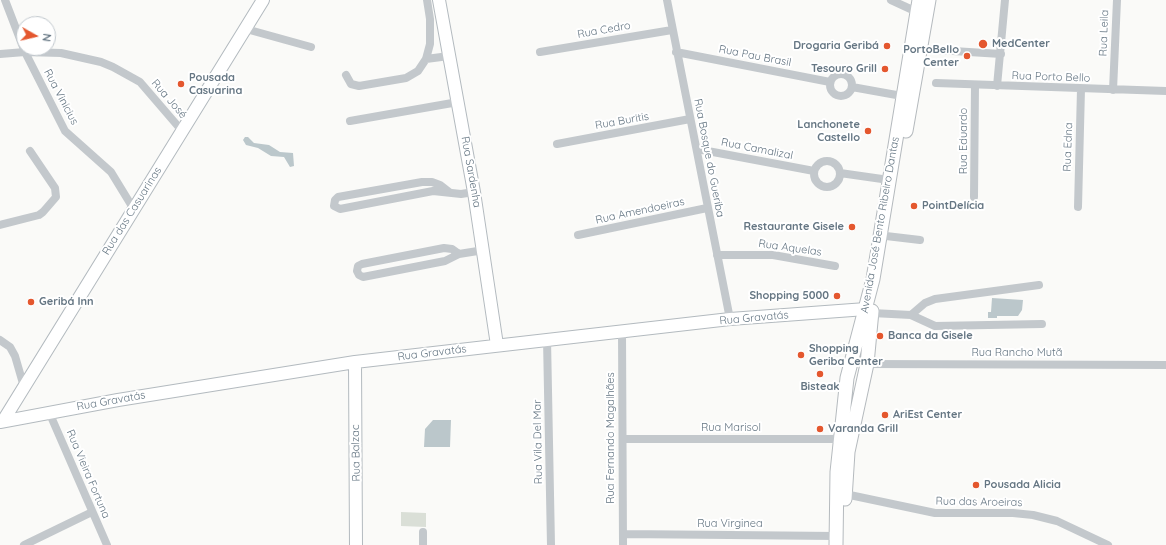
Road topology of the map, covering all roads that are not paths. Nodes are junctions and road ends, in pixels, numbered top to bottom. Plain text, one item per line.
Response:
1 (5, 0) edge
2 (263, 0) edge
3 (427, 0) edge
4 (439, 0) edge
5 (667, 0) edge
6 (891, 0) edge
7 (929, 0) edge
8 (1005, 0) edge
9 (1117, 0) edge
10 (918, 6) edge
11 (16, 29) edge
12 (246, 29) junction
13 (672, 30) junction
14 (311, 47) dead end
15 (921, 48) junction
16 (540, 52) dead end
17 (676, 52) junction
18 (16, 53) edge
19 (56, 53) edge
20 (0, 54) edge
21 (1001, 54) junction
22 (27, 56) edge
23 (449, 56) junction
24 (426, 59) junction
25 (346, 75) dead end
26 (830, 82) junction
27 (936, 83) dead end
28 (975, 86) junction
29 (997, 86) junction
30 (852, 87) junction
31 (1081, 89) junction
32 (1113, 90) junction
33 (1166, 91) edge
34 (902, 96) junction
35 (458, 102) junction
36 (690, 120) junction
37 (350, 121) dead end
38 (183, 132) junction
39 (557, 144) dead end
40 (697, 148) junction
41 (30, 151) dead end
42 (814, 172) junction
43 (840, 173) junction
44 (889, 180) junction
45 (449, 192) junction
46 (474, 192) junction
47 (974, 198) dead end
48 (1078, 207) dead end
49 (133, 208) junction
50 (707, 208) junction
51 (0, 225) edge
52 (578, 235) dead end
53 (886, 236) junction
54 (920, 240) dead end
55 (484, 250) junction
56 (459, 254) junction
57 (717, 255) junction
58 (835, 266) dead end
59 (1039, 285) dead end
60 (869, 311) junction
61 (911, 315) junction
62 (730, 319) junction
63 (1042, 324) dead end
64 (622, 332) junction
65 (547, 339) junction
66 (0, 340) edge
67 (497, 345) junction
68 (852, 352) junction
69 (867, 360) junction
70 (355, 362) junction
71 (1166, 364) edge
72 (847, 378) junction
73 (864, 382) junction
74 (24, 387) junction
75 (49, 412) junction
76 (1, 422) edge
77 (623, 439) junction
78 (840, 439) junction
79 (845, 494) junction
80 (92, 512) junction
81 (423, 532) dead end
82 (623, 534) junction
83 (839, 542) edge
84 (24, 545) edge
85 (107, 545) edge
86 (356, 545) edge
87 (423, 545) edge
88 (551, 545) edge
89 (623, 545) edge
90 (1108, 545) edge

1 - 11 street, Rua Vinicius
2 - 12 street, Rua das Casuarinas
3 - 24 street
4 - 23 street, Rua Sardenha
5 - 13 street, Rua Bosque do Gueriba
6 - 10 street
7 - 15 main road, Avenida José Bento Ribeiro Dantas
8 - 21 street
9 - 32 street, Rua Leila
10 - 34 main road, Avenida José Bento Ribeiro Dantas
12 - 14 street
12 - 38 street, Rua das Casuarinas
13 - 16 street, Rua Cedro
13 - 17 street, Rua Bosque do Gueriba
15 - 21 street
15 - 53 main road, Avenida José Bento Ribeiro Dantas
17 - 26 street, Rua Pau Brasil
17 - 36 street, Rua Bosque do Gueriba
18 - 20 street, Rua José
19 - 38 street, Rua José
21 - 29 street
22 - 49 street, Rua Vinicius
23 - 24 street
23 - 35 street, Rua Sardenha
24 - 25 street
26 - 30 street
26 - 30 street
27 - 28 street, Rua Porto Bello
28 - 29 street, Rua Porto Bello
28 - 47 street, Rua Eduardo
29 - 31 street, Rua Porto Bello
30 - 34 street
31 - 32 street, Rua Porto Bello
31 - 48 street, Rua Edna
32 - 33 street, Rua Porto Bello
34 - 44 main road, Avenida José Bento Ribeiro Dantas
35 - 37 street
35 - 46 street, Rua Sardenha
36 - 39 street, Rua Buritis
36 - 40 street, Rua Bosque do Gueriba
38 - 49 street, Rua das Casuarinas
40 - 42 street, Rua Camalizal
40 - 50 street, Rua Bosque do Gueriba
41 - 51 street
42 - 43 street
42 - 43 street
43 - 44 street
44 - 60 main road, Avenida José Bento Ribeiro Dantas
45 - 45 street
45 - 46 street
46 - 55 street, Rua Sardenha
49 - 74 street, Rua das Casuarinas
50 - 52 street, Rua Amendoeiras
50 - 57 street, Rua Bosque do Gueriba
53 - 54 street
53 - 60 main road, Avenida José Bento Ribeiro Dantas
55 - 56 street
55 - 67 street, Rua Sardenha
56 - 56 street
57 - 58 street, Rua Aquelas
57 - 62 street, Rua Bosque do Gueriba
59 - 61 street
60 - 61 street
60 - 62 street, Rua Gravatás
60 - 68 main road, Avenida José Bento Ribeiro Dantas
60 - 69 main road, Avenida José Bento Ribeiro Dantas
61 - 63 street
62 - 64 street, Rua Gravatás
64 - 65 street, Rua Gravatás
64 - 77 street, Rua Fernando Magalhães
65 - 67 street, Rua Gravatás
65 - 88 street, Rua Vila Del Mar
66 - 74 street
67 - 70 street, Rua Gravatás
68 - 69 main road
68 - 72 main road, Avenida José Bento Ribeiro Dantas
69 - 71 street, Rua Rancho Mutã
69 - 73 main road, Avenida José Bento Ribeiro Dantas
70 - 75 street, Rua Gravatás
70 - 86 street, Rua Balzac
72 - 73 main road
72 - 78 main road, Avenida José Bento Ribeiro Dantas
73 - 79 main road, Avenida José Bento Ribeiro Dantas
74 - 76 street, Rua das Casuarinas
75 - 76 street, Rua Gravatás
75 - 80 street, Rua Vieira Fortuna
77 - 78 street, Rua Marisol
77 - 82 street, Rua Fernando Magalhães
78 - 83 main road, Avenida José Bento Ribeiro Dantas
79 - 83 main road, Avenida José Bento Ribeiro Dantas
79 - 90 street, Rua das Aroeiras
80 - 84 street
80 - 85 street, Rua Vieira Fortuna
81 - 87 street
82 - 83 street, Rua Virginea
82 - 89 street, Rua Fernando Magalhães

